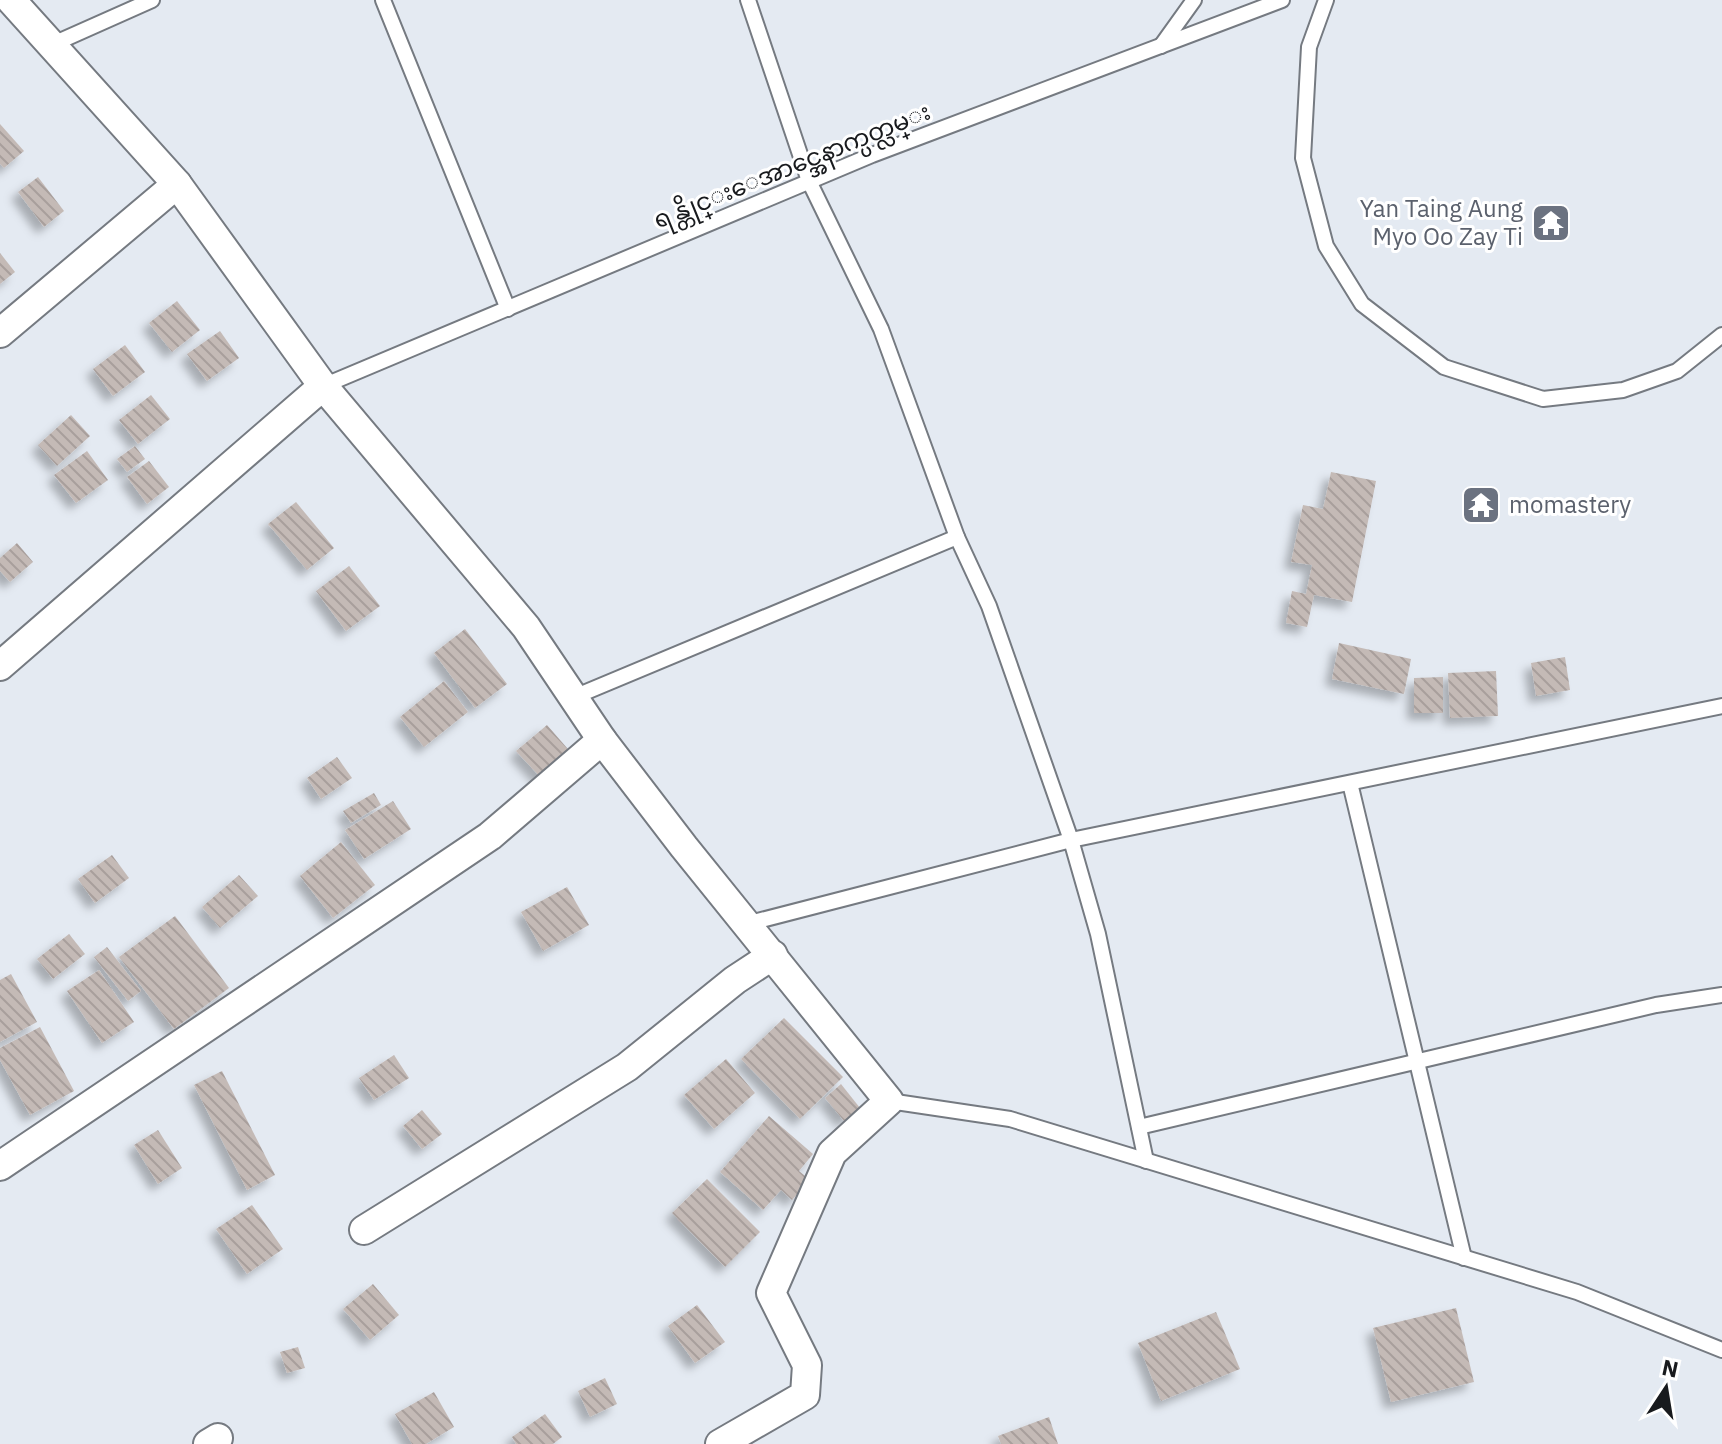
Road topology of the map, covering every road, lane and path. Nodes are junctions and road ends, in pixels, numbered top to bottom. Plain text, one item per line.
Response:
1 (11, 0) edge
2 (152, 0) edge
3 (383, 0) edge
4 (748, 0) edge
5 (1194, 0) edge
6 (1282, 0) edge
7 (1326, 0) edge
8 (51, 45) junction
9 (1161, 46) junction
10 (809, 181) junction
11 (177, 184) junction
12 (508, 309) junction
13 (0, 333) edge
14 (1722, 335) edge
15 (323, 386) junction
16 (957, 537) junction
17 (0, 666) edge
18 (574, 697) junction
19 (1722, 706) edge
20 (602, 740) junction
21 (1350, 783) junction
22 (1071, 840) junction
23 (746, 924) junction
24 (773, 955) junction
25 (1722, 995) edge
26 (1415, 1060) junction
27 (889, 1101) junction
28 (1139, 1127) junction
29 (1146, 1161) junction
30 (0, 1166) edge
31 (364, 1230) dead end
32 (1464, 1258) junction
33 (1722, 1350) edge
34 (720, 1444) edge

1 - 8 street
2 - 8 lane
3 - 12 lane
4 - 10 lane
5 - 9 lane
6 - 9 lane, ရန္တိုင္းေအာင္အေနာက္ပတ္လမ္း
7 - 14 lane
8 - 11 street
9 - 10 lane, ရန္တိုင္းေအာင္အေနာက္ပတ္လမ္း
10 - 12 lane, ရန္တိုင္းေအာင္အေနာက္ပတ္လမ္း
10 - 16 lane
11 - 13 street
11 - 15 street
12 - 15 lane, ရန္တိုင္းေအာင္အေနာက္ပတ္လမ္း
15 - 17 street
15 - 18 street
16 - 18 lane
16 - 22 lane
18 - 20 street
19 - 21 lane
20 - 23 street
20 - 30 street
21 - 22 lane
21 - 26 lane
22 - 23 lane
22 - 28 lane
23 - 24 street
24 - 27 street
24 - 31 street
25 - 26 lane
26 - 28 lane
26 - 32 lane
27 - 29 lane
27 - 34 street
28 - 29 lane
29 - 32 lane
32 - 33 lane

